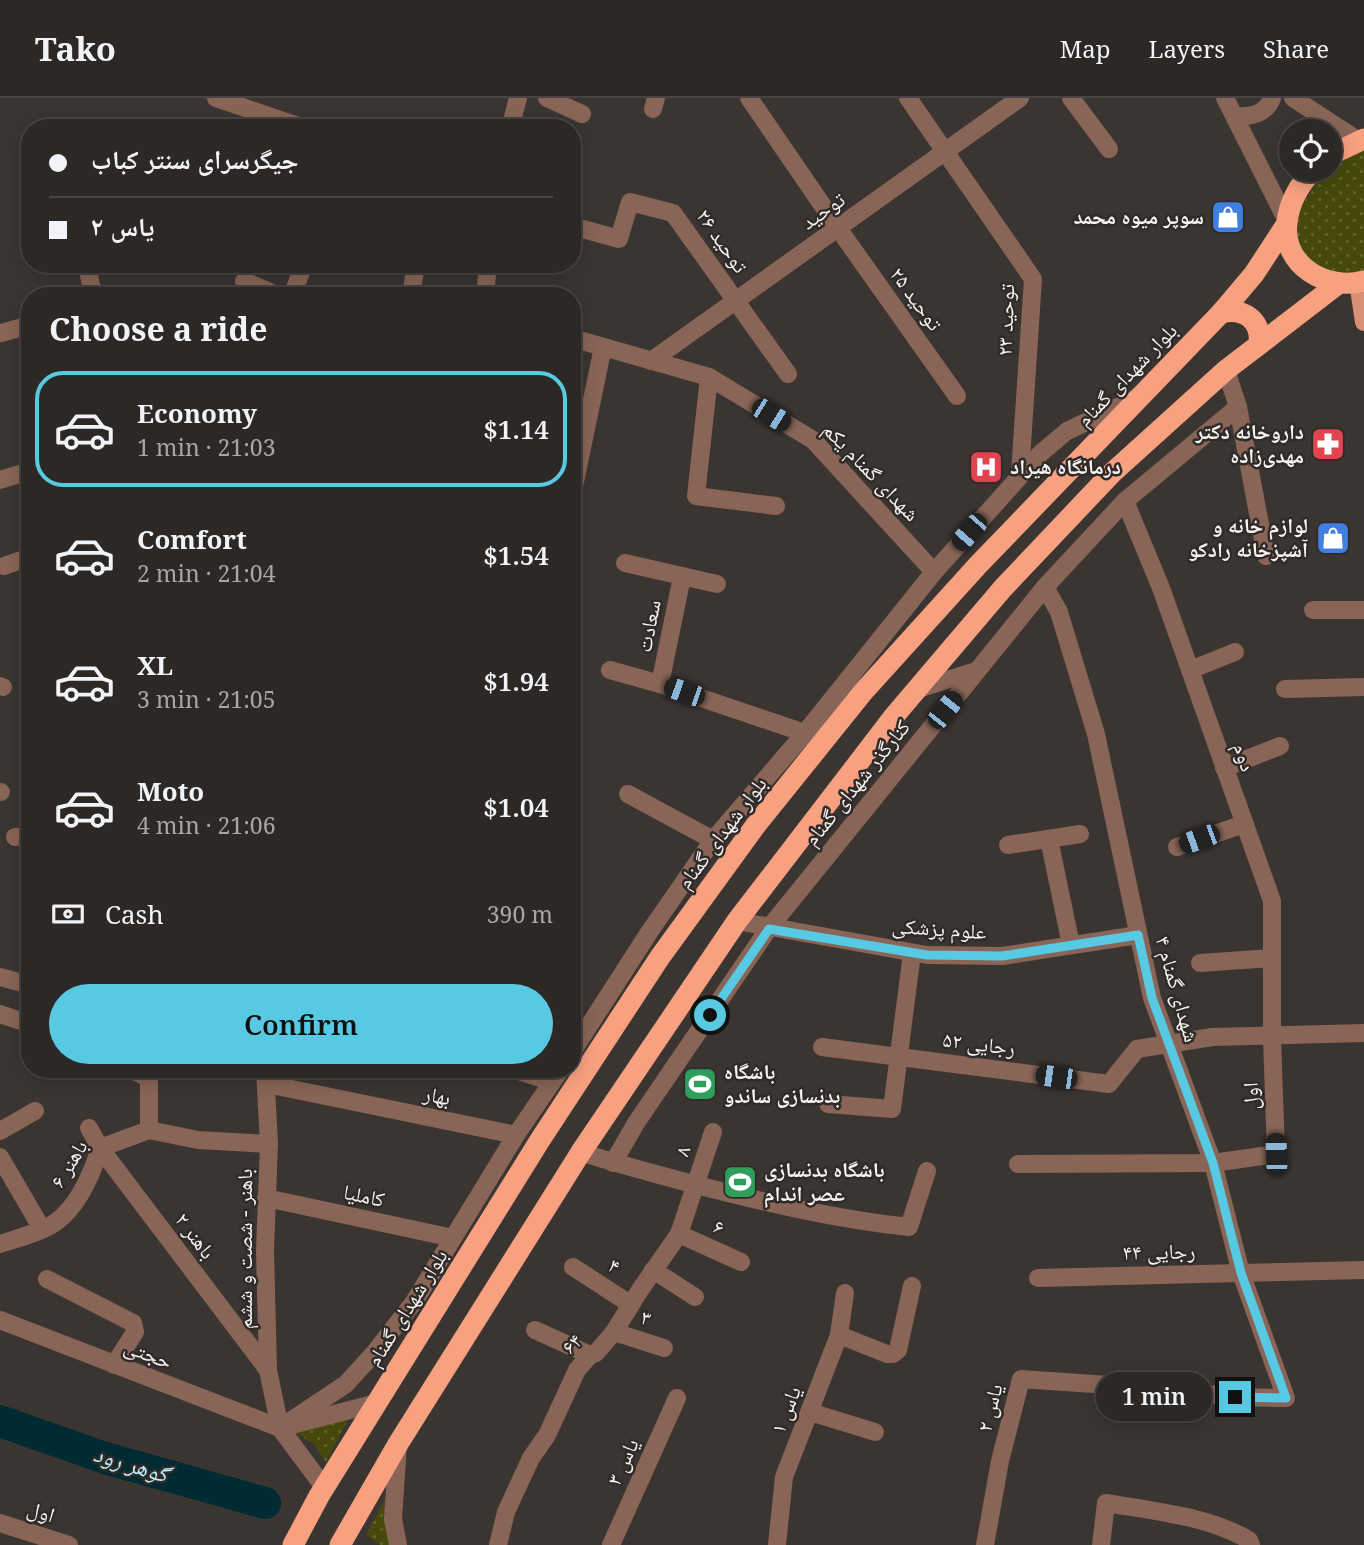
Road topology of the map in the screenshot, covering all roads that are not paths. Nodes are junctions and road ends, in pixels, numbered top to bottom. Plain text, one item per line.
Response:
1 (216, 98) edge
2 (518, 98) edge
3 (547, 98) edge
4 (749, 98) edge
5 (908, 98) edge
6 (1020, 98) edge
7 (1072, 98) edge
8 (1225, 98) edge
9 (1272, 98) edge
10 (1293, 98) edge
11 (582, 114) dead end
12 (1236, 116) junction
13 (278, 119) edge
14 (512, 119) edge
15 (1362, 140) edge
16 (1109, 149) dead end
17 (1342, 149) edge
18 (945, 152) junction
19 (1302, 182) edge
20 (1287, 223) junction
21 (581, 228) edge
22 (838, 228) junction
23 (244, 281) dead end
24 (1353, 282) edge
25 (258, 287) edge
26 (736, 300) junction
27 (1221, 313) junction
28 (1364, 322) edge
29 (21, 327) edge
30 (1, 333) edge
31 (581, 341) edge
32 (1259, 344) junction
33 (603, 347) junction
34 (651, 361) junction
35 (1226, 370) junction
36 (788, 374) dead end
37 (709, 377) junction
38 (957, 396) dead end
39 (1140, 397) junction
40 (1238, 407) junction
41 (581, 453) edge
42 (21, 474) edge
43 (1020, 474) junction
44 (0, 480) edge
45 (1125, 501) junction
46 (776, 506) dead end
47 (1266, 556) dead end
48 (21, 560) edge
49 (625, 563) dead end
50 (4, 566) dead end
51 (934, 572) junction
52 (682, 577) junction
53 (717, 584) dead end
54 (1045, 587) junction
55 (905, 607) junction
56 (1313, 610) dead end
57 (1364, 610) edge
58 (904, 647) junction
59 (1236, 652) dead end
60 (861, 662) junction
61 (610, 670) dead end
62 (1190, 670) junction
63 (976, 671) junction
64 (660, 684) junction
65 (1364, 687) edge
66 (918, 689) junction
67 (1285, 689) dead end
68 (805, 733) junction
69 (1280, 746) dead end
70 (1224, 768) junction
71 (628, 794) dead end
72 (1244, 824) junction
73 (1080, 834) dead end
74 (1049, 839) junction
75 (713, 840) junction
76 (1008, 845) dead end
77 (1177, 847) dead end
78 (737, 921) junction
79 (769, 929) junction
80 (1138, 935) junction
81 (1071, 945) junction
82 (912, 953) junction
83 (1272, 958) junction
84 (1200, 963) dead end
85 (0, 977) edge
86 (21, 983) edge
87 (0, 1014) edge
88 (21, 1021) edge
89 (1364, 1033) edge
90 (1272, 1037) junction
91 (581, 1038) edge
92 (1168, 1044) junction
93 (822, 1047) dead end
94 (897, 1056) junction
95 (146, 1078) edge
96 (269, 1078) edge
97 (285, 1078) edge
98 (556, 1078) edge
99 (828, 1104) dead end
100 (35, 1111) dead end
101 (89, 1128) dead end
102 (149, 1130) junction
103 (0, 1131) edge
104 (713, 1132) dead end
105 (516, 1135) junction
106 (268, 1144) junction
107 (100, 1148) junction
108 (581, 1152) junction
109 (0, 1157) edge
110 (614, 1163) junction
111 (1213, 1163) junction
112 (1018, 1164) dead end
113 (927, 1171) dead end
114 (696, 1185) junction
115 (481, 1192) junction
116 (266, 1198) junction
117 (500, 1205) junction
118 (42, 1229) junction
119 (679, 1234) junction
120 (453, 1238) junction
121 (0, 1244) edge
122 (741, 1262) dead end
123 (573, 1267) dead end
124 (653, 1270) junction
125 (1364, 1270) edge
126 (1241, 1273) junction
127 (1038, 1278) dead end
128 (47, 1279) dead end
129 (912, 1286) dead end
130 (845, 1293) dead end
131 (695, 1297) dead end
132 (414, 1301) junction
133 (630, 1304) junction
134 (0, 1320) edge
135 (535, 1330) dead end
136 (614, 1332) junction
137 (839, 1335) junction
138 (664, 1348) dead end
139 (408, 1353) junction
140 (590, 1355) junction
141 (114, 1366) junction
142 (268, 1370) junction
143 (677, 1398) dead end
144 (1286, 1398) joint
145 (377, 1403) junction
146 (810, 1412) junction
147 (280, 1428) junction
148 (875, 1432) dead end
149 (398, 1444) junction
150 (324, 1487) junction
151 (0, 1523) edge
152 (347, 1543) edge
153 (69, 1545) edge
154 (293, 1545) edge
155 (398, 1545) edge
156 (498, 1545) edge
157 (611, 1545) edge
158 (777, 1545) edge
159 (985, 1545) edge
160 (1101, 1545) edge
161 (1251, 1545) edge

1 - 13 street
2 - 14 street
3 - 11 street
4 - 22 street, توحید ۲۵
5 - 18 street, توحید ۲۳
6 - 18 street, توحید
7 - 16 street
8 - 12 street
9 - 12 street
10 - 15 street
12 - 20 street
15 - 17 highway
18 - 22 street, توحید
18 - 43 street, توحید ۲۳
19 - 20 highway, بلوار شهدای گمنام
20 - 24 highway
20 - 27 highway, بلوار شهدای گمنام
21 - 26 street, توحید ۲۶
22 - 26 street, توحید
22 - 38 street, توحید ۲۵
23 - 25 street
24 - 28 main road
24 - 32 highway
26 - 34 street, توحید
26 - 36 street
27 - 32 highway
27 - 39 highway, بلوار شهدای گمنام
29 - 30 street
31 - 33 street, شهدای گمنام یکم
32 - 35 highway
33 - 34 street, شهدای گمنام یکم
33 - 41 street
34 - 37 street, شهدای گمنام یکم
35 - 40 street
35 - 66 highway
37 - 46 street
37 - 51 street, شهدای گمنام یکم
39 - 43 street
39 - 58 highway, بلوار شهدای گمنام
40 - 45 street, کنارگذر شهدای گمنام
40 - 47 street
42 - 44 street
43 - 51 street
45 - 54 street, کنارگذر شهدای گمنام
45 - 62 street, دوم
48 - 50 street
49 - 52 street
51 - 55 street
52 - 53 street
52 - 64 street, سعادت
54 - 63 street, کنارگذر شهدای گمنام
54 - 80 street, شهدای گمنام ۴
55 - 58 street
55 - 60 street
56 - 57 street
58 - 60 street
58 - 117 highway, بلوار شهدای گمنام
59 - 62 street
60 - 68 street
61 - 64 street
62 - 70 street, دوم
63 - 66 street
63 - 79 street, کنارگذر شهدای گمنام
64 - 68 street
65 - 67 street
66 - 78 highway
68 - 75 street
69 - 70 street
70 - 72 street, دوم
71 - 75 street
72 - 77 street
72 - 83 street, دوم
73 - 74 street
74 - 76 street
74 - 81 street
75 - 91 street
78 - 79 street, علوم پزشکی
78 - 108 highway
79 - 82 street, علوم پزشکی
79 - 110 street, کنارگذر شهدای گمنام
80 - 81 street, علوم پزشکی
80 - 92 street, شهدای گمنام ۴
81 - 82 street, علوم پزشکی
82 - 94 street
83 - 84 street
83 - 90 street, دوم
85 - 86 street
87 - 88 street
89 - 90 street, رجایی ۵۲
90 - 92 street, رجایی ۵۲
90 - 111 street, اول
92 - 94 street, رجایی ۵۲
92 - 111 street, شهدای گمنام ۴
93 - 94 street, رجایی ۵۲
94 - 99 street
95 - 102 street
96 - 106 street, باهنر - شصت و ششم
97 - 105 street, بهار
98 - 105 street
100 - 103 street
101 - 107 street, باهنر ۲
102 - 106 street
102 - 107 street, باهنر ۶
104 - 114 street, ۸
105 - 115 street
106 - 116 street, باهنر - شصت و ششم
107 - 118 street, باهنر ۶
107 - 142 street, باهنر ۲
108 - 110 street
108 - 149 highway
109 - 118 street
110 - 114 street
111 - 112 street
111 - 126 street, شهدای گمنام ۴
113 - 114 street
114 - 119 street, ۶۴
115 - 117 street
115 - 120 street
116 - 120 street, کاملیا
116 - 142 street, باهنر - شصت و ششم
117 - 139 highway, بلوار شهدای گمنام
118 - 121 street, باهنر ۶
119 - 122 street, ۶
119 - 124 street, ۶۴
120 - 132 street
123 - 133 street, ۴
124 - 131 street
124 - 133 street, ۶۴
125 - 126 street, رجایی ۴۴
126 - 127 street, رجایی ۴۴
126 - 144 street, شهدای گمنام ۴
128 - 141 street
129 - 137 street
130 - 137 street, یاس ۱
132 - 139 street
132 - 147 street
133 - 136 street, ۶۴
134 - 141 street, حجتی
135 - 140 street
136 - 138 street, ۳
136 - 140 street, ۶۴
137 - 146 street, یاس ۱
139 - 145 highway, بلوار شهدای گمنام
140 - 156 street, ۶۴
141 - 147 street, حجتی
142 - 147 street, باهنر - شصت و ششم
143 - 157 street, یاس ۳
144 - 159 street, یاس ۲
145 - 147 street
145 - 150 highway, بلوار شهدای گمنام
146 - 148 street
146 - 158 street, یاس ۱
147 - 150 street
149 - 152 highway
149 - 155 street
150 - 154 highway, بلوار شهدای گمنام
151 - 153 street, اول
160 - 161 street

